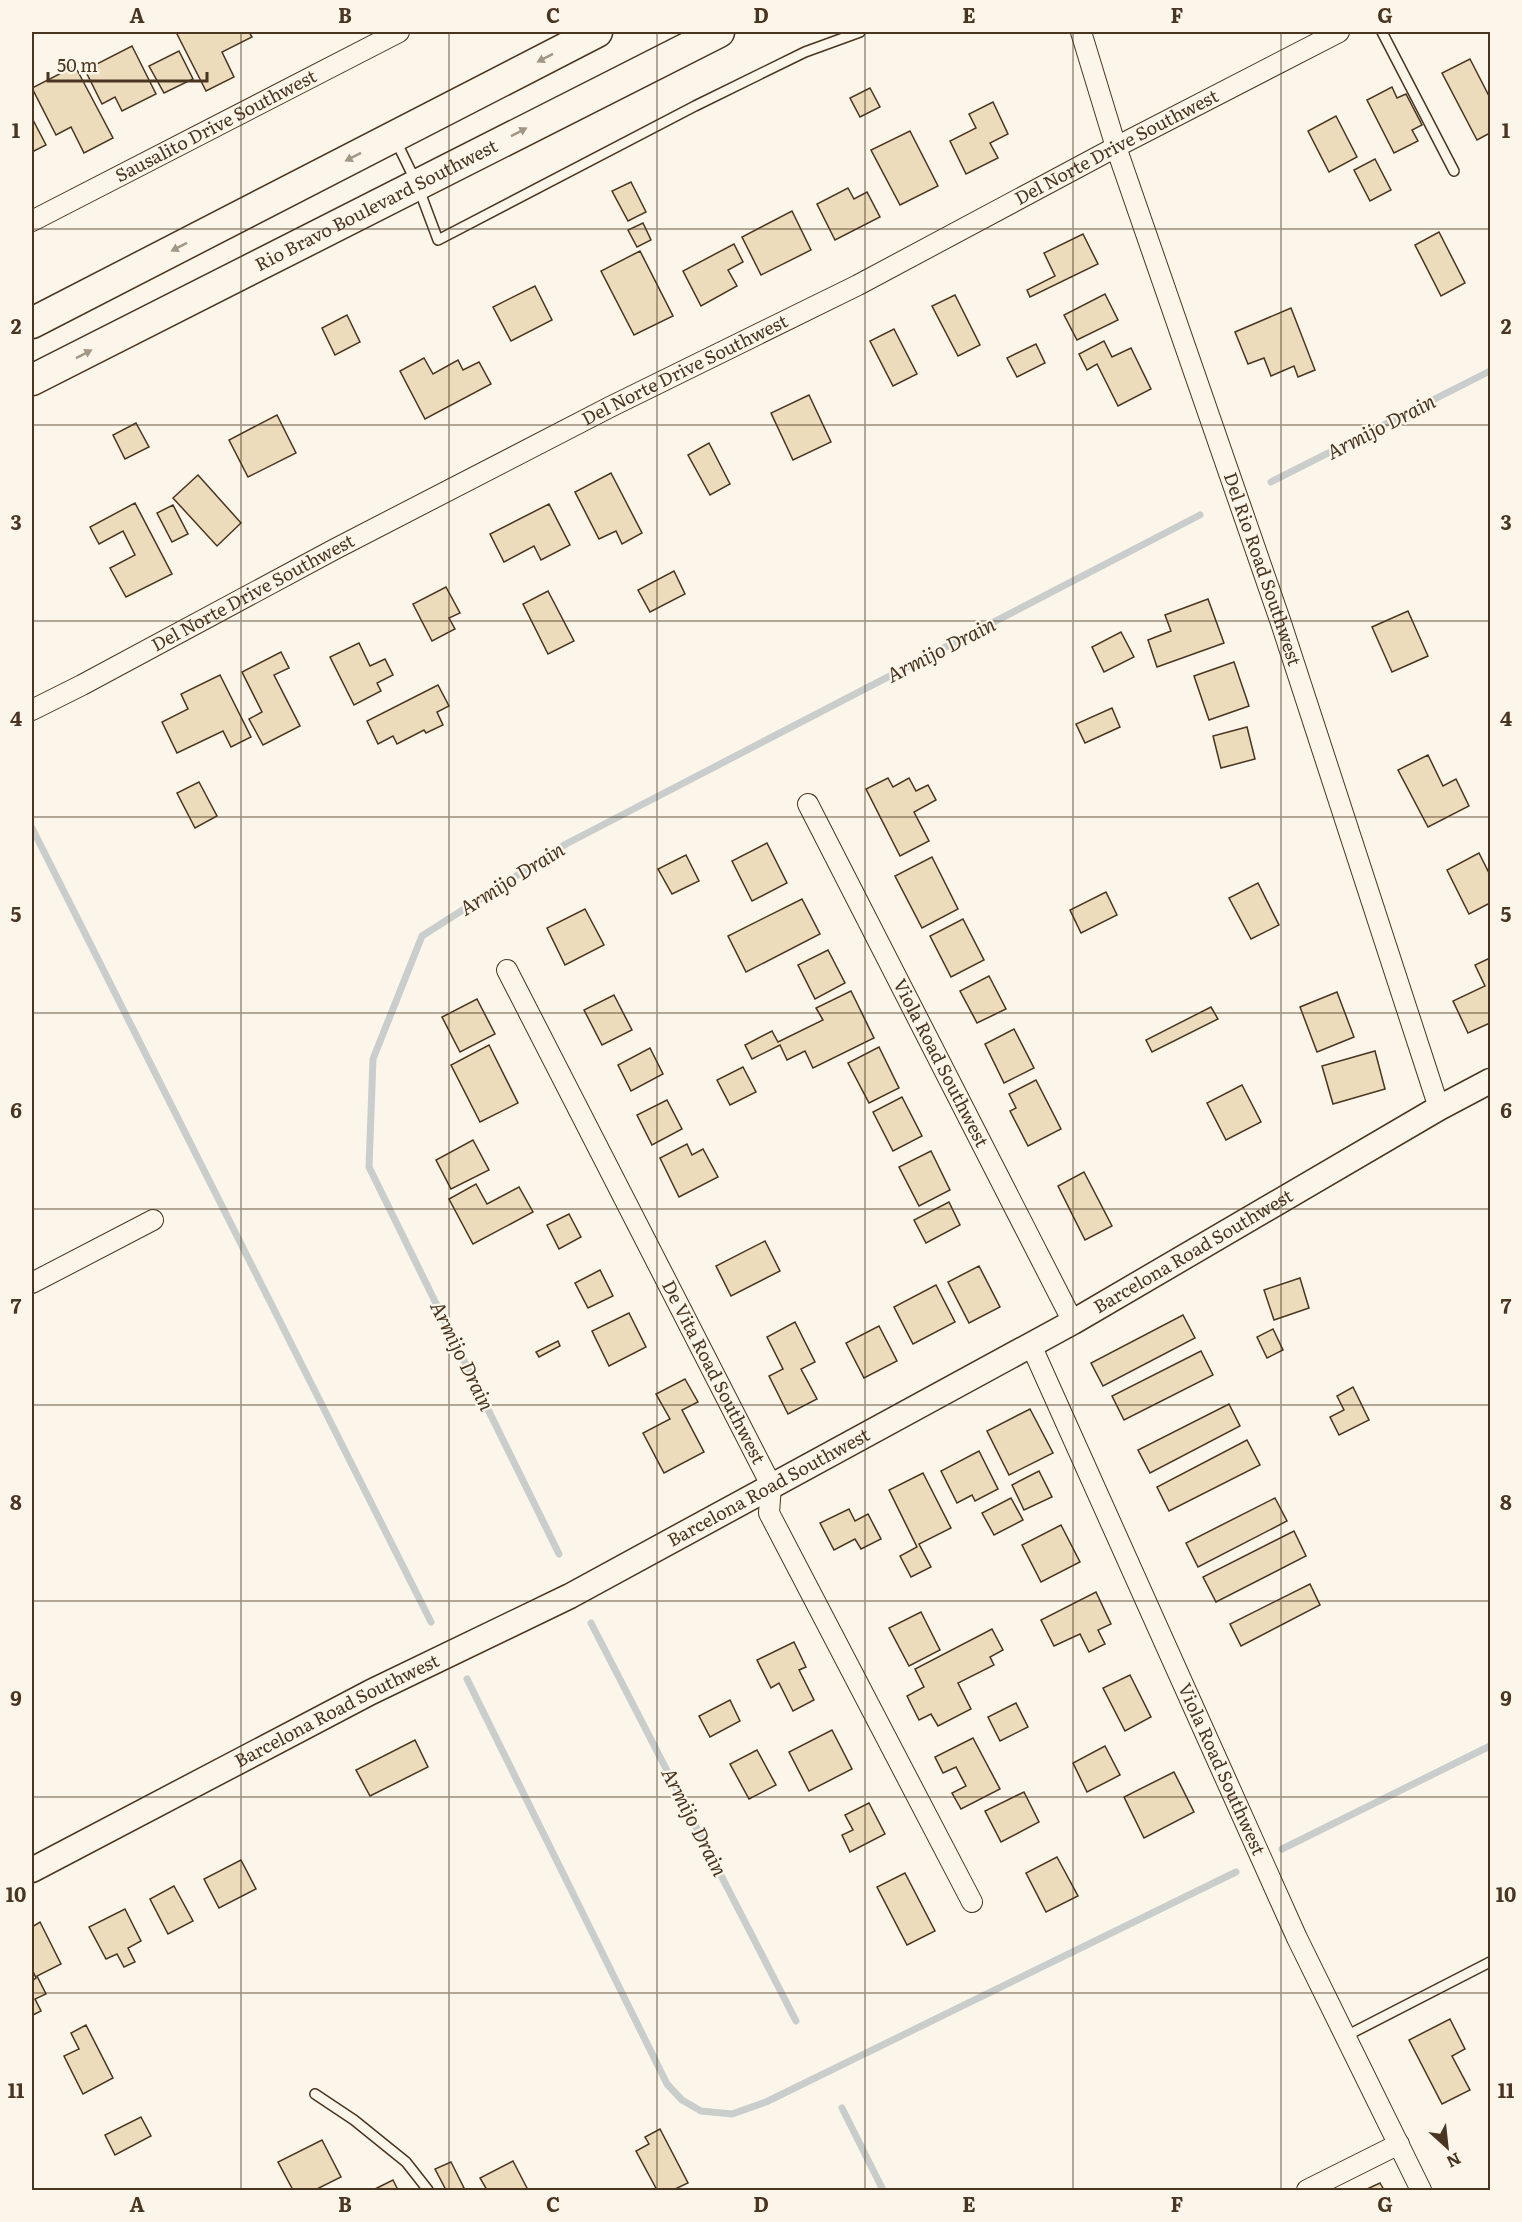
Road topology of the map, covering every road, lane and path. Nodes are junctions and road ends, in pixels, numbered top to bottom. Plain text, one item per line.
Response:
1 (399, 32) edge
2 (597, 32) edge
3 (719, 32) edge
4 (860, 32) edge
5 (1081, 32) edge
6 (1339, 32) edge
7 (1382, 32) edge
8 (393, 136) junction
9 (1116, 147) junction
10 (1454, 171) dead end
11 (417, 184) junction
12 (32, 221) edge
13 (32, 323) edge
14 (32, 380) edge
15 (32, 710) edge
16 (808, 804) dead end
17 (507, 970) dead end
18 (1491, 1081) edge
19 (1439, 1108) junction
20 (153, 1220) dead end
21 (32, 1283) edge
22 (1073, 1322) junction
23 (1031, 1345) junction
24 (771, 1485) junction
25 (32, 1870) edge
26 (972, 1902) dead end
27 (1491, 1962) edge
28 (1344, 2037) junction
29 (315, 2094) dead end
30 (1399, 2144) junction
31 (428, 2190) edge
32 (1307, 2190) edge
33 (1421, 2190) edge

1 - 12 street, Sausalito Drive Southwest
2 -> 8 main road
11 -> 3 main road, Rio Bravo Boulevard Southwest
4 - 11 lane
5 - 9 street, Del Rio Road Southwest
6 - 9 street, Del Norte Drive Southwest
7 - 10 lane
8 - 11 lane
8 -> 13 main road
9 - 15 street, Del Norte Drive Southwest
9 - 19 street, Del Rio Road Southwest
14 -> 11 main road, Rio Bravo Boulevard Southwest
16 - 22 street, Viola Road Southwest
17 - 24 street, De Vita Road Southwest
18 - 19 street, Barcelona Road Southwest
19 - 22 street, Barcelona Road Southwest
20 - 21 street
22 - 23 street, Barcelona Road Southwest
23 - 24 street, Barcelona Road Southwest
23 - 28 street, Viola Road Southwest
24 - 25 street, Barcelona Road Southwest
24 - 26 street, De Vita Road Southwest
27 - 28 lane
28 - 30 street, Viola Road Southwest
29 - 31 lane
30 - 32 street
30 - 33 street, Viola Road Southwest

